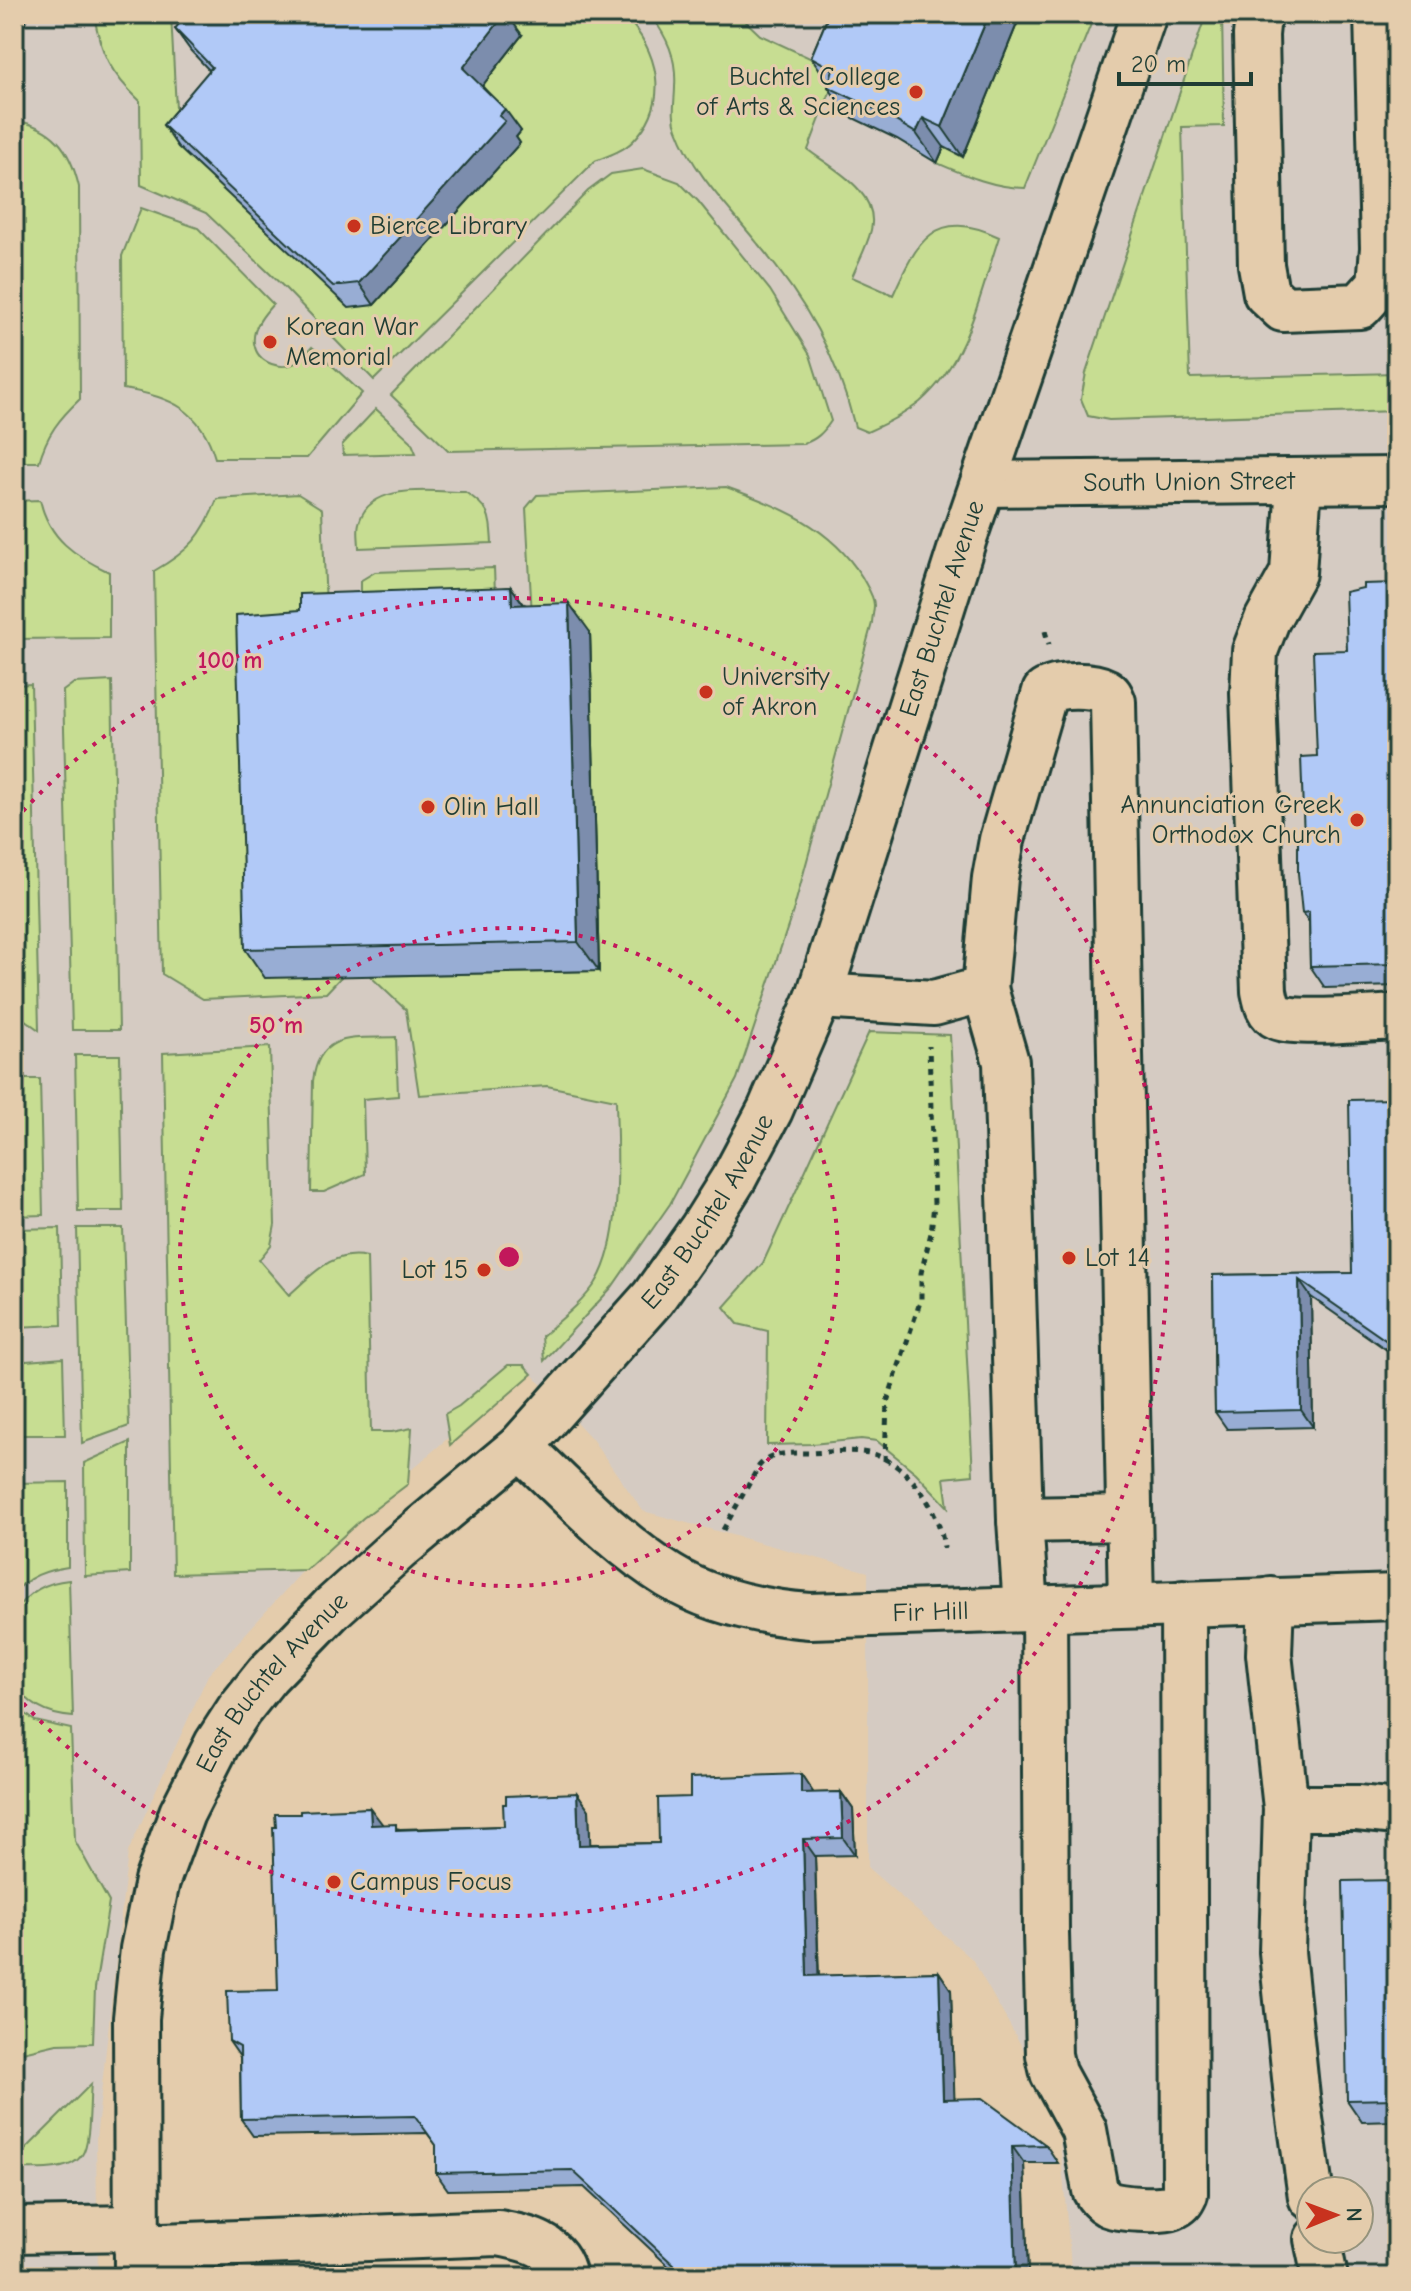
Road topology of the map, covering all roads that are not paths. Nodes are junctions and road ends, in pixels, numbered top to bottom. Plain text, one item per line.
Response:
1 (1144, 14) edge
2 (1261, 14) edge
3 (1377, 14) edge
4 (1397, 480) edge
5 (1299, 483) junction
6 (983, 484) junction
7 (985, 989) junction
8 (819, 996) junction
9 (1397, 1017) edge
10 (520, 1447) junction
11 (1129, 1518) junction
12 (1020, 1520) junction
13 (1397, 1597) edge
14 (1271, 1600) junction
15 (1183, 1603) junction
16 (1131, 1605) junction
17 (1035, 1608) junction
18 (1286, 1808) junction
19 (1397, 1812) edge
20 (1308, 2175) edge
21 (14, 2230) edge
22 (136, 2251) edge
23 (1320, 2255) edge
24 (564, 2277) edge
25 (1325, 2277) edge

1 - 6 main road, East Buchtel Avenue
2 - 3 main road
4 - 5 main road, South Union Street
5 - 6 main road, South Union Street
5 - 9 main road
6 - 8 main road, East Buchtel Avenue
7 - 8 main road
7 - 11 main road
7 - 12 main road
8 - 10 main road, East Buchtel Avenue
10 - 17 main road, Fir Hill
10 - 22 main road, East Buchtel Avenue
11 - 12 main road
11 - 16 main road
12 - 17 main road
13 - 14 main road, Fir Hill
14 - 15 main road, Fir Hill
14 - 18 main road
15 - 16 main road, Fir Hill
15 - 17 main road
16 - 17 main road, Fir Hill
18 - 19 main road
18 - 20 main road
21 - 22 main road
22 - 24 main road
23 - 25 main road

